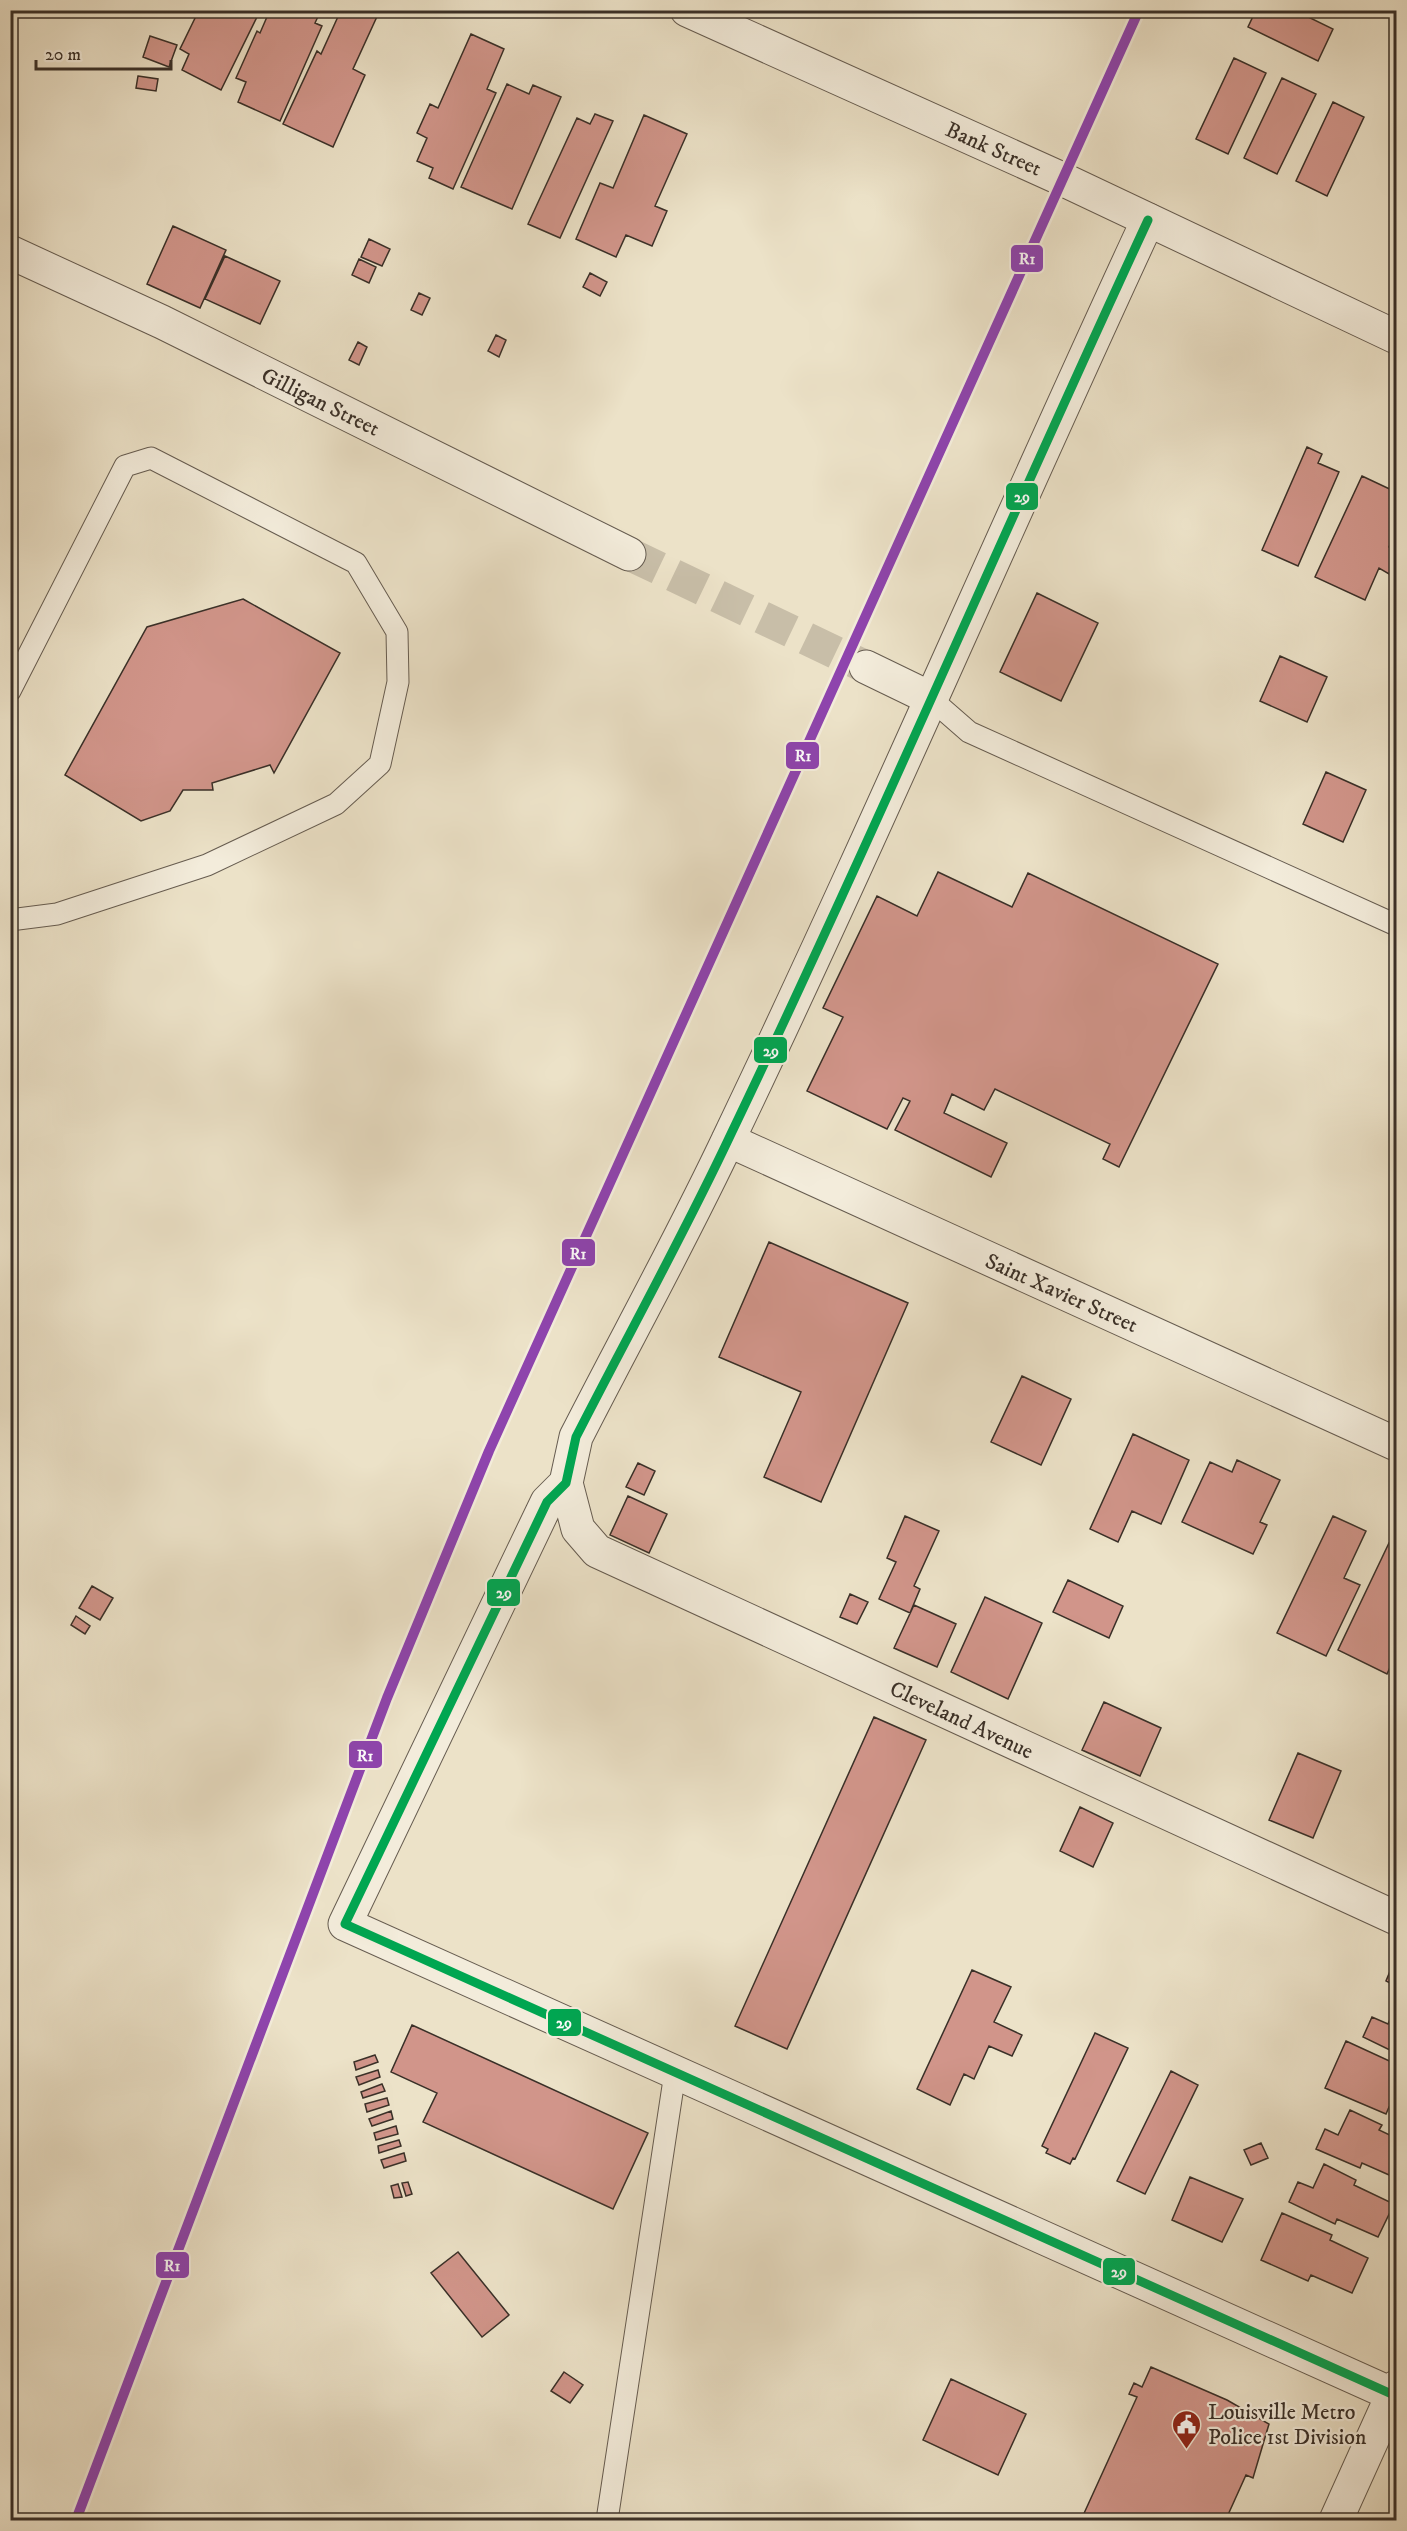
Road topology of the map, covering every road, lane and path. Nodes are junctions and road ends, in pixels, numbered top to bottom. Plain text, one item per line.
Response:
1 (687, 10) edge
2 (1148, 220) junction
3 (10, 252) edge
4 (1395, 330) edge
5 (629, 554) tunnel mouth
6 (866, 667) tunnel mouth
7 (10, 690) edge
8 (930, 698) junction
9 (10, 920) edge
10 (1396, 925) edge
11 (728, 1140) junction
12 (1396, 1444) edge
13 (566, 1483) junction
14 (1396, 1918) edge
15 (675, 2073) junction
16 (1395, 2392) edge
17 (607, 2520) edge
18 (1336, 2520) edge

1 - 2 street, Bank Street
2 - 4 street, Bank Street
2 - 8 street
3 - 5 street, Gilligan Street
6 - 8 street
7 - 9 lane
8 - 10 lane
8 - 11 street
11 - 12 street, Saint Xavier Street
11 - 13 street
13 - 14 street, Cleveland Avenue
13 - 15 street
15 - 16 street
15 - 17 lane
16 - 18 street

